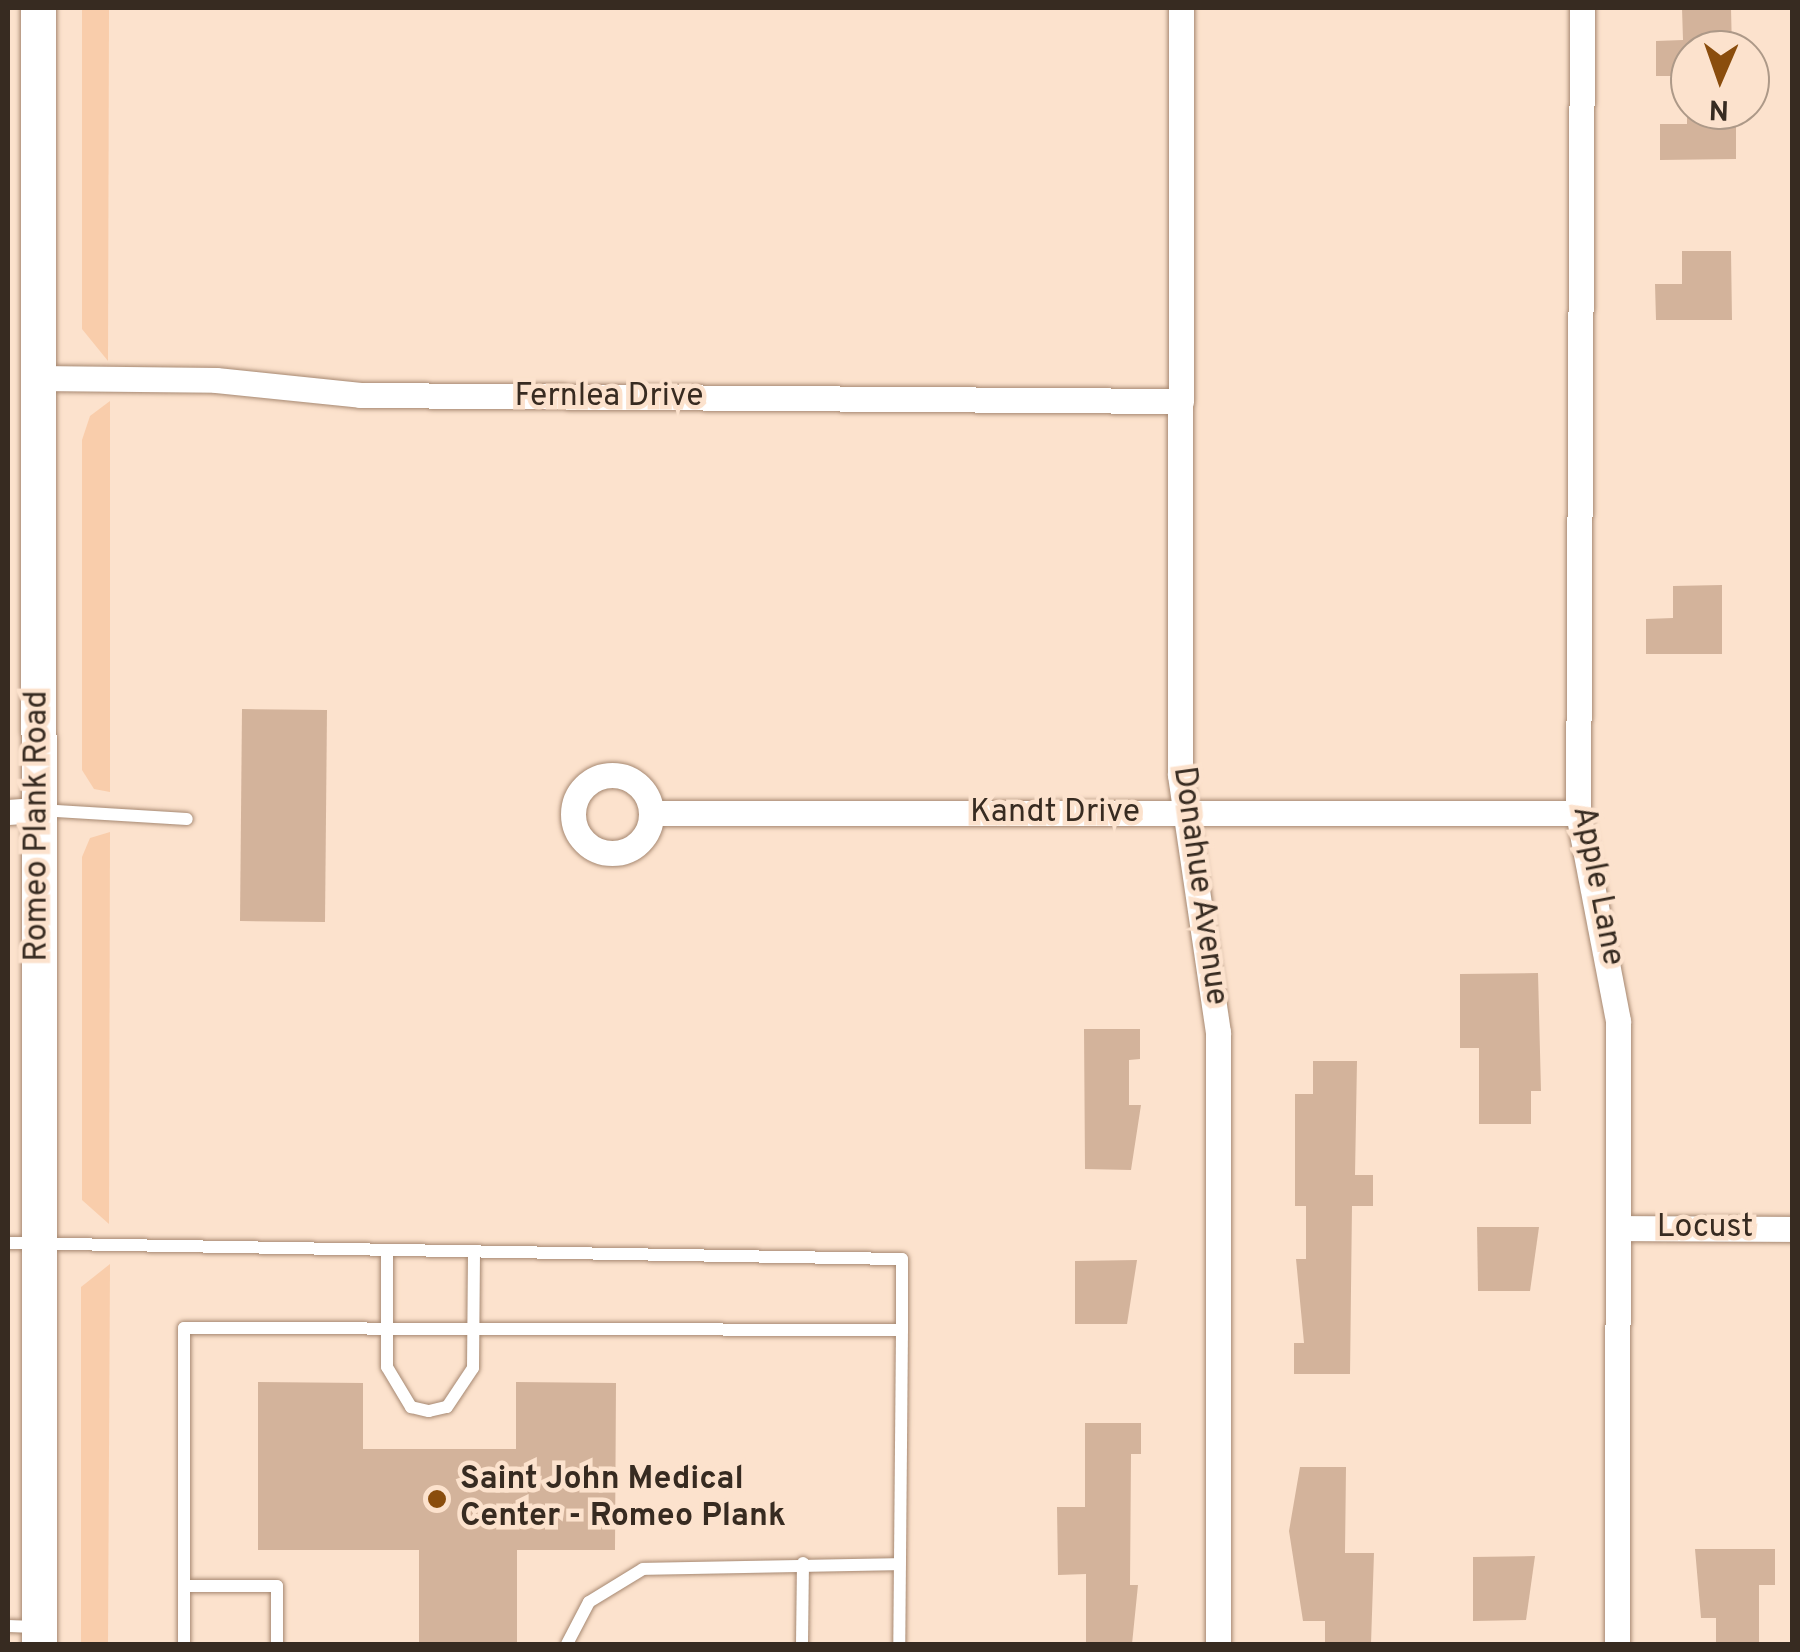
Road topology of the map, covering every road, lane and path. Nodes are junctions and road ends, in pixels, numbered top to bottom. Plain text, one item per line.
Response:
1 (38, 8) edge
2 (1180, 8) edge
3 (1582, 8) edge
4 (37, 378) junction
5 (1181, 401) junction
6 (23, 811) edge
7 (1183, 812) junction
8 (651, 813) dead end
9 (1578, 813) junction
10 (187, 820) dead end
11 (1618, 1228) junction
12 (1792, 1229) edge
13 (23, 1243) edge
14 (387, 1254) junction
15 (474, 1254) junction
16 (387, 1328) junction
17 (474, 1328) junction
18 (902, 1330) junction
19 (802, 1563) junction
20 (900, 1564) junction
21 (184, 1586) junction
22 (28, 1632) edge
23 (184, 1644) edge
24 (277, 1644) edge
25 (567, 1644) edge
26 (802, 1644) edge
27 (899, 1644) edge
28 (1218, 1644) edge
29 (1617, 1644) edge

1 - 4 main road, Romeo Plank Road
2 - 5 street, Donahue Avenue
3 - 9 street, Apple Lane
4 - 5 street, Fernlea Drive
4 - 6 main road, Romeo Plank Road
5 - 7 street, Donahue Avenue
6 - 10 lane
6 - 13 main road, Romeo Plank Road
7 - 8 street, Kandt Drive
7 - 9 street, Kandt Drive
7 - 28 street, Donahue Avenue
9 - 11 street, Apple Lane
11 - 12 street, Locust
11 - 29 street, Apple Lane
13 - 14 lane
13 - 22 main road, Romeo Plank Road
14 - 15 lane
14 - 16 lane
15 - 17 lane
15 - 18 lane
16 - 17 lane
16 - 17 lane
16 - 21 lane
17 - 18 lane
18 - 20 lane
19 - 20 lane
19 - 25 lane
19 - 26 lane
20 - 27 lane
21 - 23 lane
21 - 24 lane

